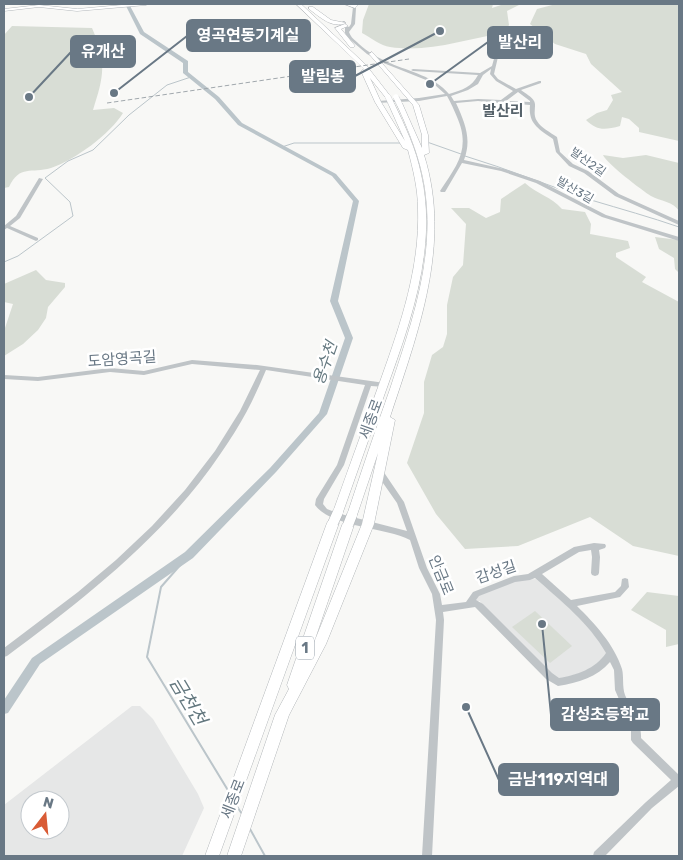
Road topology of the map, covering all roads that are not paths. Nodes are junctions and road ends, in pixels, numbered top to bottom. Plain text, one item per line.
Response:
1 (146, 4) edge
2 (298, 4) edge
3 (346, 4) edge
4 (307, 5) edge
5 (355, 6) edge
6 (4, 10) edge
7 (347, 24) junction
8 (352, 46) junction
9 (508, 50) dead end
10 (372, 54) junction
11 (358, 60) junction
12 (492, 67) junction
13 (405, 69) junction
14 (481, 74) junction
15 (540, 82) dead end
16 (517, 91) junction
17 (449, 95) junction
18 (412, 98) junction
19 (378, 102) junction
20 (452, 102) junction
21 (500, 103) junction
22 (533, 104) junction
23 (403, 136) junction
24 (423, 147) junction
25 (462, 156) junction
26 (423, 174) junction
27 (41, 179) dead end
28 (442, 191) dead end
29 (679, 223) edge
30 (6, 227) edge
31 (36, 239) dead end
32 (679, 239) edge
33 (268, 369) junction
34 (4, 377) edge
35 (398, 380) junction
36 (369, 383) junction
37 (383, 385) junction
38 (380, 473) junction
39 (368, 524) junction
40 (413, 538) junction
41 (595, 573) dead end
42 (536, 574) junction
43 (625, 581) dead end
44 (569, 604) junction
45 (468, 605) junction
46 (440, 609) junction
47 (4, 653) edge
48 (610, 654) junction
49 (282, 716) junction
50 (679, 781) edge
51 (212, 856) edge
52 (234, 856) edge
53 (427, 856) edge
54 (598, 856) edge

1 - 6 main road
2 - 11 highway
3 - 5 main road
4 - 7 highway
4 - 8 highway
5 - 7 street
5 - 7 street
7 - 8 highway
7 - 10 street
8 - 24 highway
9 - 12 street
10 - 13 street
10 - 18 highway
11 - 19 highway
11 - 23 highway
12 - 14 street
12 - 16 street
13 - 14 street
13 - 17 street
14 - 17 street
15 - 16 street
16 - 21 street
16 - 22 street
17 - 18 street
17 - 20 street
18 - 19 street
18 - 24 highway
19 - 23 highway
20 - 21 street
20 - 25 street
21 - 22 street
22 - 29 street, 발산2길
23 - 26 highway
24 - 26 highway
25 - 28 street
25 - 32 street, 발산3길
26 - 35 highway, 세종로 / 1
26 - 37 highway, 세종로 / 1
27 - 30 street
30 - 31 street
33 - 34 street, 도암영곡길
33 - 36 street, 도암영곡길
33 - 47 street
35 - 38 highway
35 - 49 highway, 세종로 / 1
36 - 37 street, 도암영곡길
36 - 39 street
37 - 51 highway, 세종로 / 1
38 - 39 highway
38 - 40 street, 안금로
39 - 40 street
39 - 49 highway
40 - 46 street, 안금로
41 - 42 street, 감성길
42 - 44 street, 감성길
42 - 45 street, 감성길
43 - 44 street
44 - 48 street, 감성길
45 - 46 street, 감성길
45 - 48 street
46 - 53 street, 안금로
48 - 50 street, 감성길
49 - 52 highway, 세종로 / 1
50 - 54 street, 감성길

